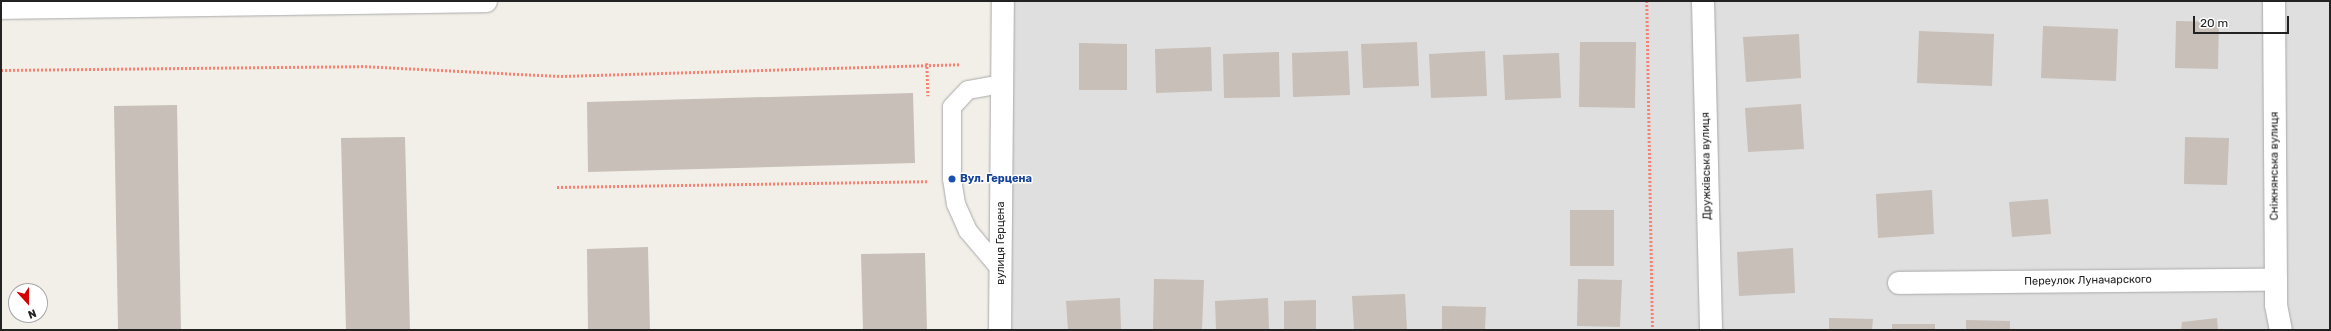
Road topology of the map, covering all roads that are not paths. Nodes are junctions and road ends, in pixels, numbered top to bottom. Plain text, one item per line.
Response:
1 (486, 1) edge
2 (1003, 1) edge
3 (1703, 1) edge
4 (2274, 1) edge
5 (1, 8) edge
6 (1002, 74) junction
7 (1001, 270) junction
8 (2276, 280) junction
9 (1899, 283) dead end
10 (1000, 330) edge
11 (1711, 330) edge
12 (2281, 330) edge

1 - 5 street
2 - 6 street, вулиця Герцена
3 - 11 street, Дружківська вулиця
4 - 8 street, Сніжнянська вулиця
6 - 7 street, вулиця Герцена
6 - 7 lane
7 - 10 street, вулиця Герцена
8 - 9 street, Переулок Луначарского
8 - 12 street, Сніжнянська вулиця

